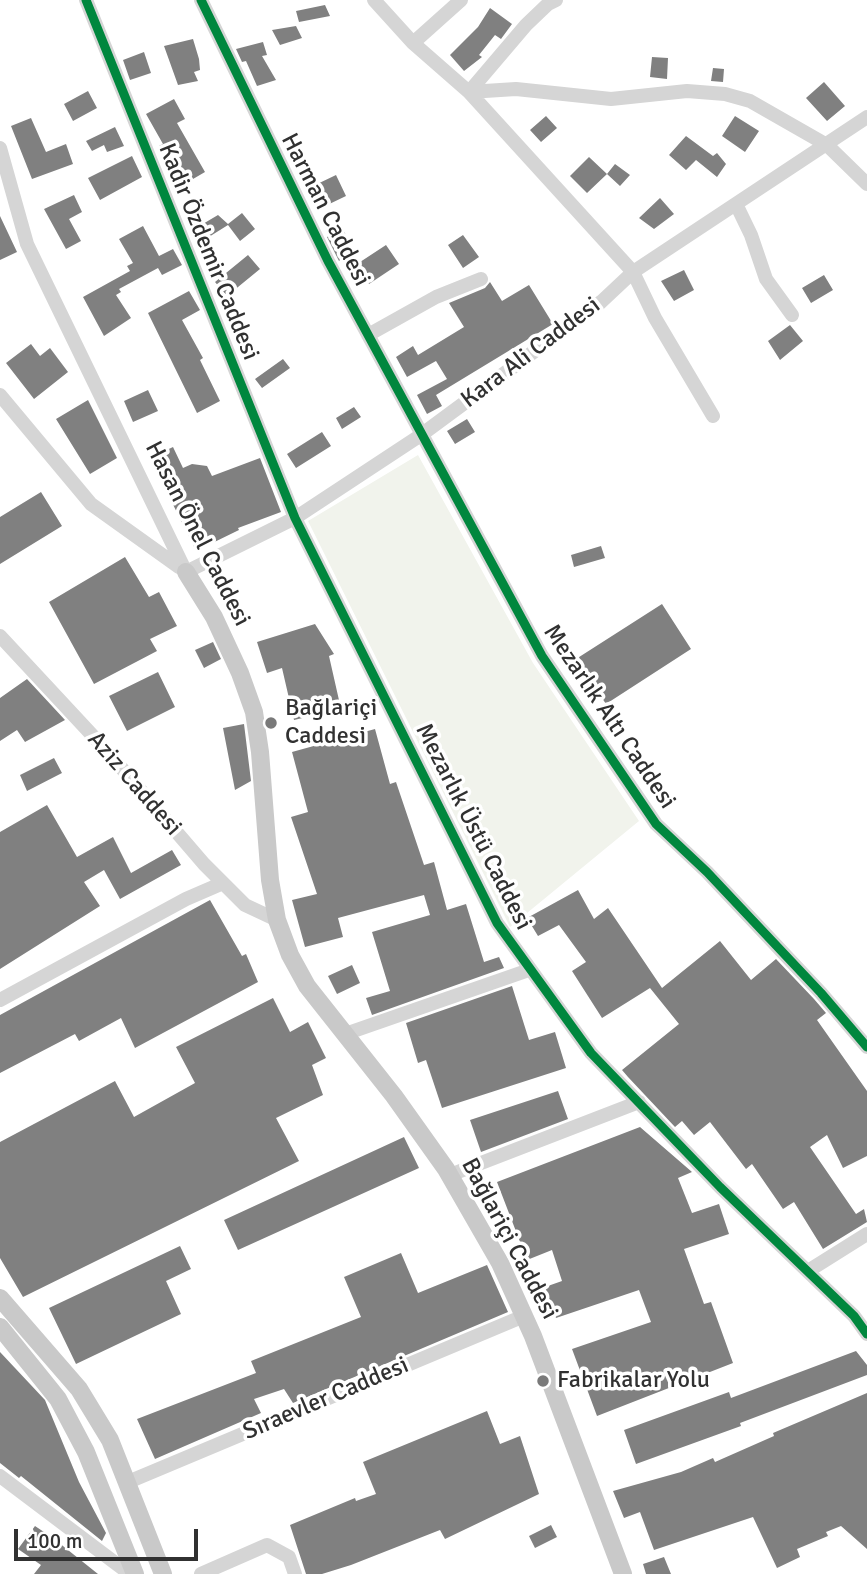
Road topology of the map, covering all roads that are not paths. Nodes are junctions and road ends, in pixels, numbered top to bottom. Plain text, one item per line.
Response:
1 (86, 0) edge
2 (201, 0) edge
3 (374, 0) edge
4 (461, 0) edge
5 (556, 0) edge
6 (413, 43) junction
7 (469, 92) junction
8 (867, 117) edge
9 (827, 145) junction
10 (0, 148) edge
11 (867, 184) edge
12 (736, 204) junction
13 (633, 272) junction
14 (481, 279) dead end
15 (792, 315) dead end
16 (368, 335) junction
17 (0, 395) edge
18 (713, 416) dead end
19 (421, 435) junction
20 (295, 518) junction
21 (186, 572) junction
22 (0, 636) edge
23 (223, 883) junction
24 (277, 920) junction
25 (529, 970) junction
26 (0, 1000) edge
27 (345, 1034) junction
28 (867, 1047) edge
29 (639, 1102) junction
30 (450, 1175) junction
31 (867, 1234) edge
32 (808, 1271) junction
33 (0, 1298) edge
34 (524, 1316) junction
35 (0, 1327) edge
36 (867, 1334) edge
37 (0, 1476) edge
38 (128, 1482) junction
39 (132, 1574) edge
40 (163, 1574) edge
41 (201, 1574) edge
42 (295, 1574) edge
43 (624, 1574) edge

1 - 20 street, Kadir Özdemir Caddesi
2 - 16 street, Harman Caddesi
3 - 6 street
4 - 6 street
5 - 7 street
6 - 7 street
7 - 9 street
7 - 13 street
8 - 9 street, Kara Ali Caddesi
9 - 11 street
9 - 12 street, Kara Ali Caddesi
10 - 21 street, Hasan Önel Caddesi
12 - 13 street, Kara Ali Caddesi
12 - 15 street
13 - 18 street
13 - 19 street, Kara Ali Caddesi
14 - 16 street
16 - 19 street, Harman Caddesi
17 - 21 street
19 - 20 street, Kara Ali Caddesi
19 - 28 street, Mezarlık Altı Caddesi
20 - 21 street, Kara Ali Caddesi
20 - 25 street, Mezarlık Üstü Caddesi
21 - 24 main road, Hasan Önel Caddesi
22 - 23 street, Aziz Caddesi
23 - 24 street, Aziz Caddesi
23 - 26 street
24 - 27 main road, Bağlariçi Caddesi
25 - 27 street
25 - 29 street, Mezarlık Üstü Caddesi
27 - 30 main road, Bağlariçi Caddesi
29 - 30 street
29 - 32 street, Mezarlık Üstü Caddesi
30 - 34 main road, Bağlariçi Caddesi
31 - 32 street
32 - 36 street, Mezarlık Üstü Caddesi
33 - 38 main road
34 - 38 street, Sıraevler Caddesi
34 - 43 main road, Bağlariçi Caddesi
35 - 39 main road
37 - 39 street
38 - 40 main road
41 - 42 street

